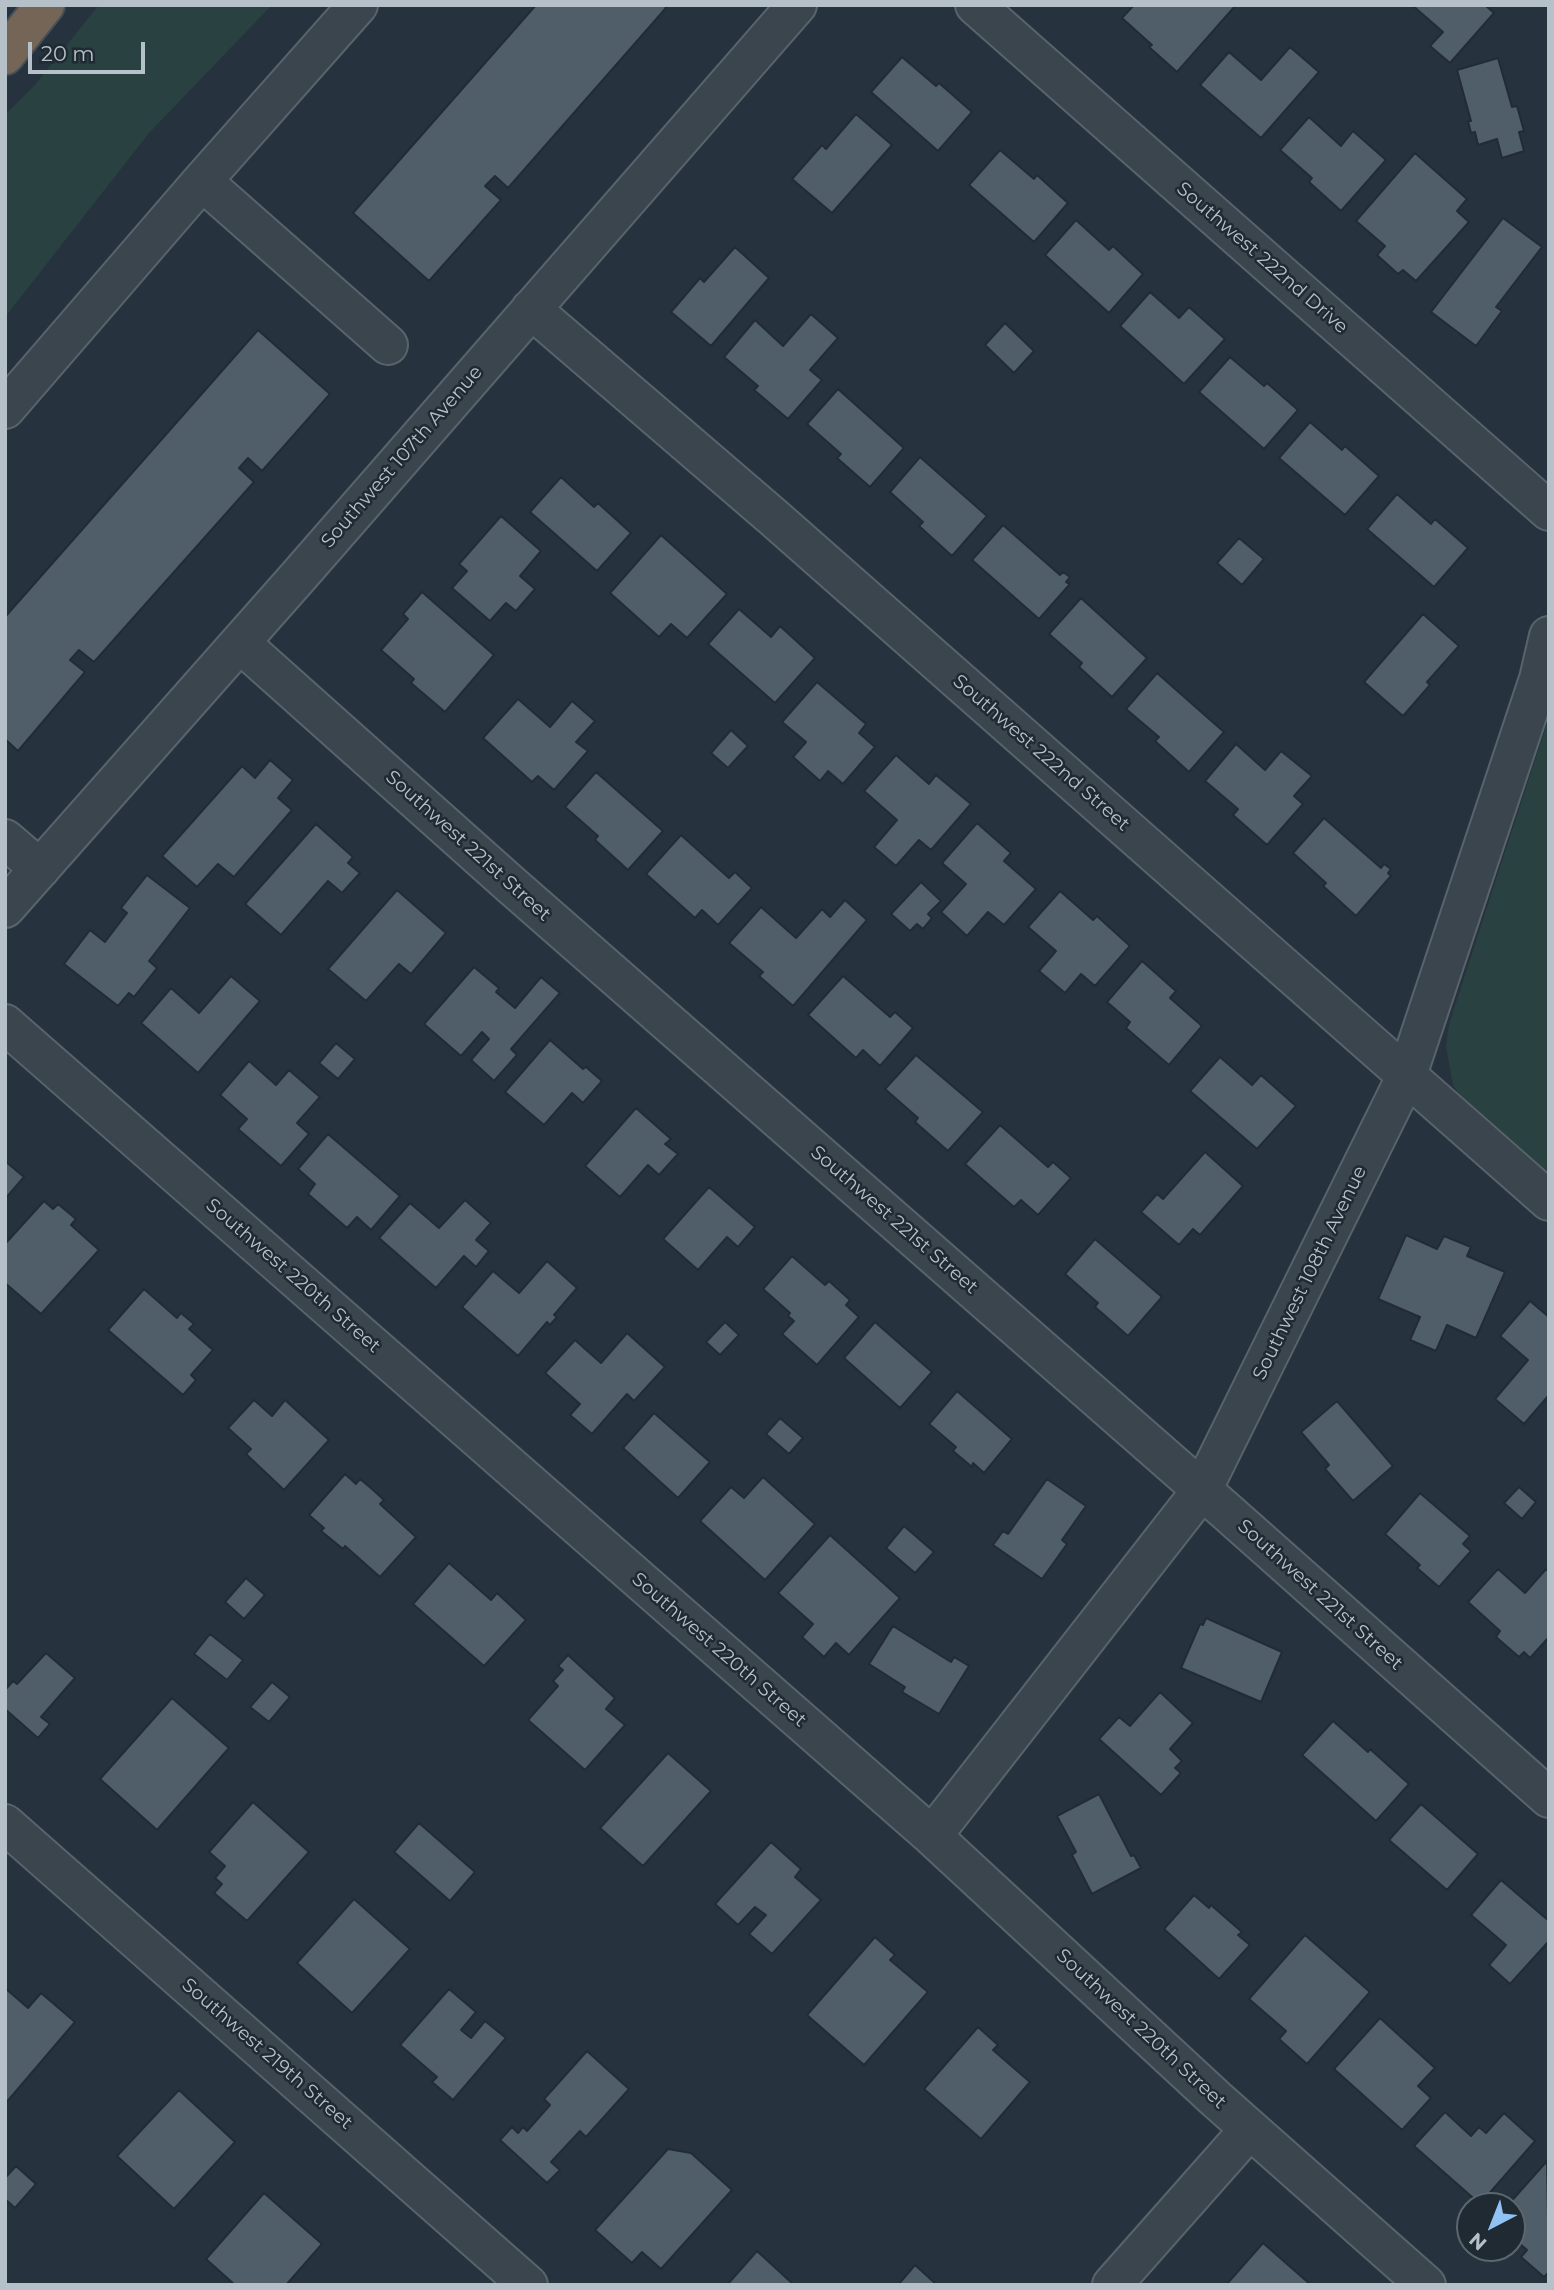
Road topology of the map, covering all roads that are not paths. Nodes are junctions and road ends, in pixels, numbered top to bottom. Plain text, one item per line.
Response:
1 (45, 5) edge
2 (358, 5) edge
3 (797, 5) edge
4 (975, 5) edge
5 (5, 55) edge
6 (202, 181) junction
7 (531, 309) junction
8 (388, 345) dead end
9 (5, 409) edge
10 (1549, 511) edge
11 (1549, 636) edge
12 (240, 643) junction
13 (5, 839) edge
14 (40, 869) junction
15 (5, 908) edge
16 (5, 1024) edge
17 (1407, 1075) junction
18 (1549, 1201) edge
19 (1202, 1490) junction
20 (1549, 1798) edge
21 (5, 1824) edge
22 (932, 1836) junction
23 (1250, 2129) junction
24 (528, 2285) edge
25 (1112, 2285) edge
26 (1426, 2285) edge

1 - 5 highway
2 - 6 street
3 - 7 street, Southwest 107th Avenue
4 - 10 street, Southwest 222nd Drive
6 - 8 street
6 - 9 street
7 - 12 street, Southwest 107th Avenue
7 - 17 street, Southwest 222nd Street
11 - 17 street, Southwest 108th Avenue
12 - 14 street, Southwest 107th Avenue
12 - 19 street, Southwest 221st Street
13 - 14 street
14 - 15 street, Southwest 107th Avenue
16 - 22 street, Southwest 220th Street
17 - 18 street, Southwest 222nd Street
17 - 19 street, Southwest 108th Avenue
19 - 20 street, Southwest 221st Street
19 - 22 street, Southwest 108th Avenue
21 - 24 street, Southwest 219th Street
22 - 23 street, Southwest 220th Street
23 - 25 street
23 - 26 street, Southwest 220th Street

